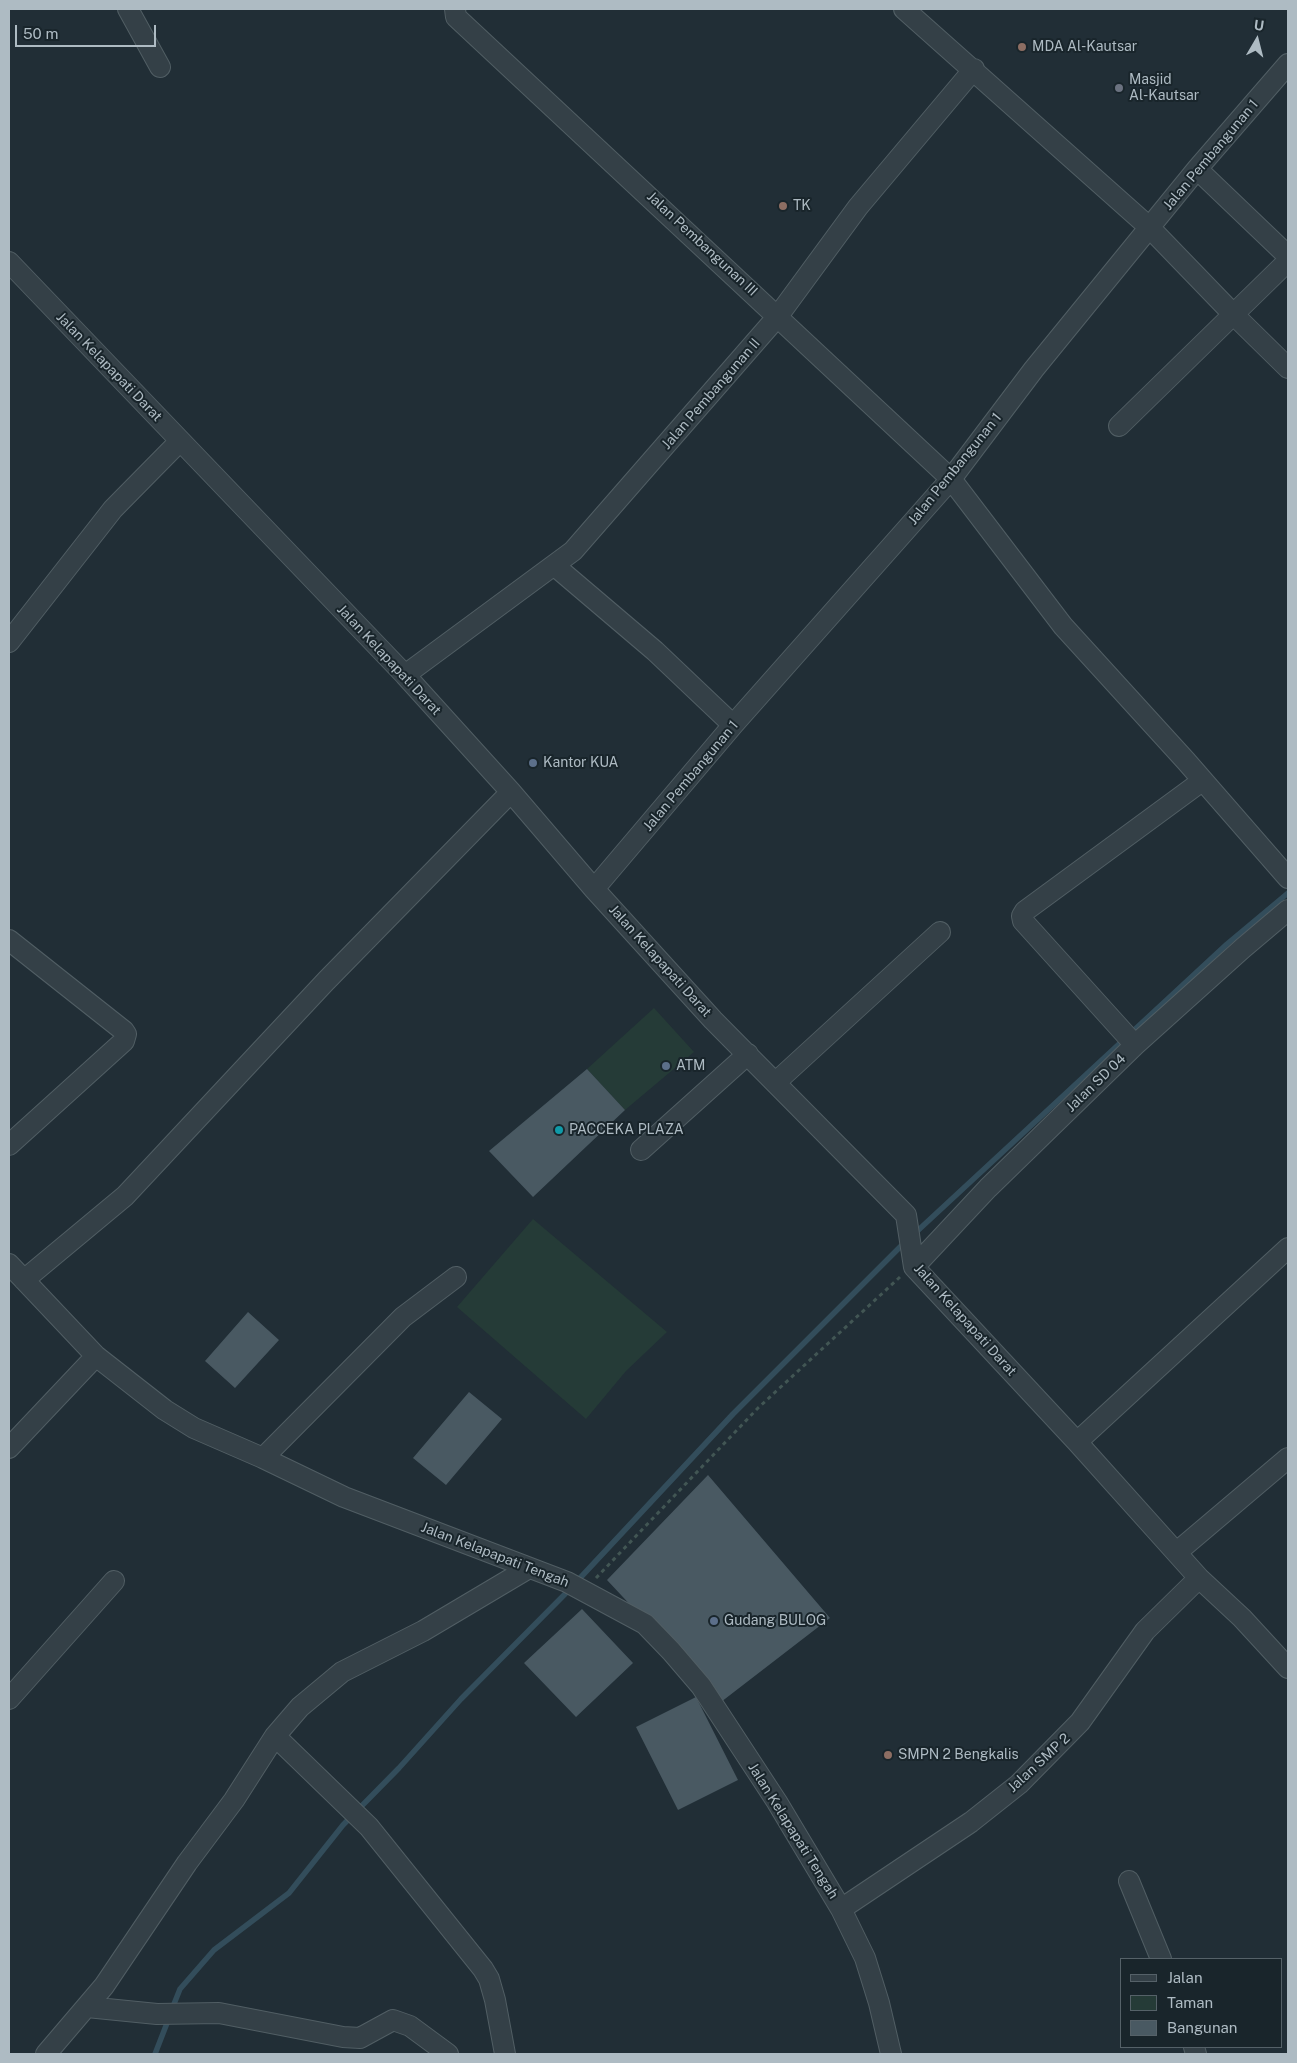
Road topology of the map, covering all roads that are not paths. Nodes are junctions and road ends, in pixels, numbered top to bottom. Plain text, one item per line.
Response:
1 (128, 9) edge
2 (455, 9) edge
3 (908, 10) edge
4 (1288, 64) edge
5 (160, 68) dead end
6 (974, 70) junction
7 (1197, 169) junction
8 (1149, 227) junction
9 (1288, 256) edge
10 (1288, 261) edge
11 (9, 262) edge
12 (1234, 315) junction
13 (778, 316) junction
14 (1288, 368) edge
15 (1119, 426) dead end
16 (180, 441) junction
17 (951, 479) junction
18 (555, 566) junction
19 (9, 642) edge
20 (405, 675) junction
21 (733, 725) junction
22 (1202, 780) junction
23 (511, 792) junction
24 (1288, 878) edge
25 (594, 889) junction
26 (1288, 910) edge
27 (940, 932) dead end
28 (9, 940) edge
29 (1131, 1040) junction
30 (748, 1054) junction
31 (776, 1082) junction
32 (9, 1145) edge
33 (641, 1150) dead end
34 (1288, 1248) edge
35 (9, 1264) edge
36 (913, 1266) junction
37 (456, 1277) dead end
38 (24, 1280) junction
39 (96, 1356) junction
40 (1077, 1442) junction
41 (9, 1448) edge
42 (263, 1458) junction
43 (1288, 1458) edge
44 (1177, 1552) junction
45 (529, 1568) junction
46 (1199, 1578) junction
47 (114, 1581) dead end
48 (1287, 1665) edge
49 (9, 1699) edge
50 (275, 1736) junction
51 (1129, 1881) dead end
52 (841, 1909) junction
53 (1161, 1958) edge
54 (88, 2007) junction
55 (46, 2054) edge
56 (448, 2054) edge
57 (505, 2054) edge
58 (891, 2054) edge

1 - 5 street
2 - 13 street, Jalan Pembangunan III
3 - 6 street
4 - 7 street, Jalan Pembangunan 1
6 - 8 street
6 - 13 street, Jalan Pembangunan II
7 - 8 street, Jalan Pembangunan 1
7 - 9 street
8 - 12 street
8 - 17 street, Jalan Pembangunan 1
10 - 12 street
11 - 16 street, Jalan Kelapapati Darat
12 - 14 street
12 - 15 street
13 - 17 street, Jalan Pembangunan III
13 - 18 street, Jalan Pembangunan II
16 - 19 street
16 - 20 street, Jalan Kelapapati Darat
17 - 21 street, Jalan Pembangunan 1
17 - 22 street, Jalan Pembangunan III
18 - 20 street, Jalan Pembangunan II
18 - 21 street
20 - 23 street, Jalan Kelapapati Darat
21 - 25 street, Jalan Pembangunan 1
22 - 24 street, Jalan Pembangunan III
22 - 29 street
23 - 25 street, Jalan Kelapapati Darat
23 - 38 street
25 - 30 street, Jalan Kelapapati Darat
26 - 29 street, Jalan SD 04
27 - 31 street
28 - 32 street
29 - 36 street, Jalan SD 04
30 - 31 street, Jalan Kelapapati Darat
30 - 33 street
31 - 36 street, Jalan Kelapapati Darat
34 - 40 street
35 - 38 street, Jalan Kelapapati Tengah
36 - 40 street, Jalan Kelapapati Darat
37 - 42 street
38 - 39 street, Jalan Kelapapati Tengah
39 - 41 street
39 - 42 street, Jalan Kelapapati Tengah
40 - 44 street, Jalan Kelapapati Darat
42 - 45 street, Jalan Kelapapati Tengah
43 - 44 street
44 - 46 street, Jalan Kelapapati Darat
45 - 50 street
45 - 52 street, Jalan Kelapapati Tengah
46 - 48 street, Jalan Kelapapati Darat
46 - 52 street, Jalan SMP 2
47 - 49 street
50 - 54 street
50 - 57 street
51 - 53 street
52 - 58 street, Jalan Kelapapati Tengah
54 - 55 street
54 - 56 street

